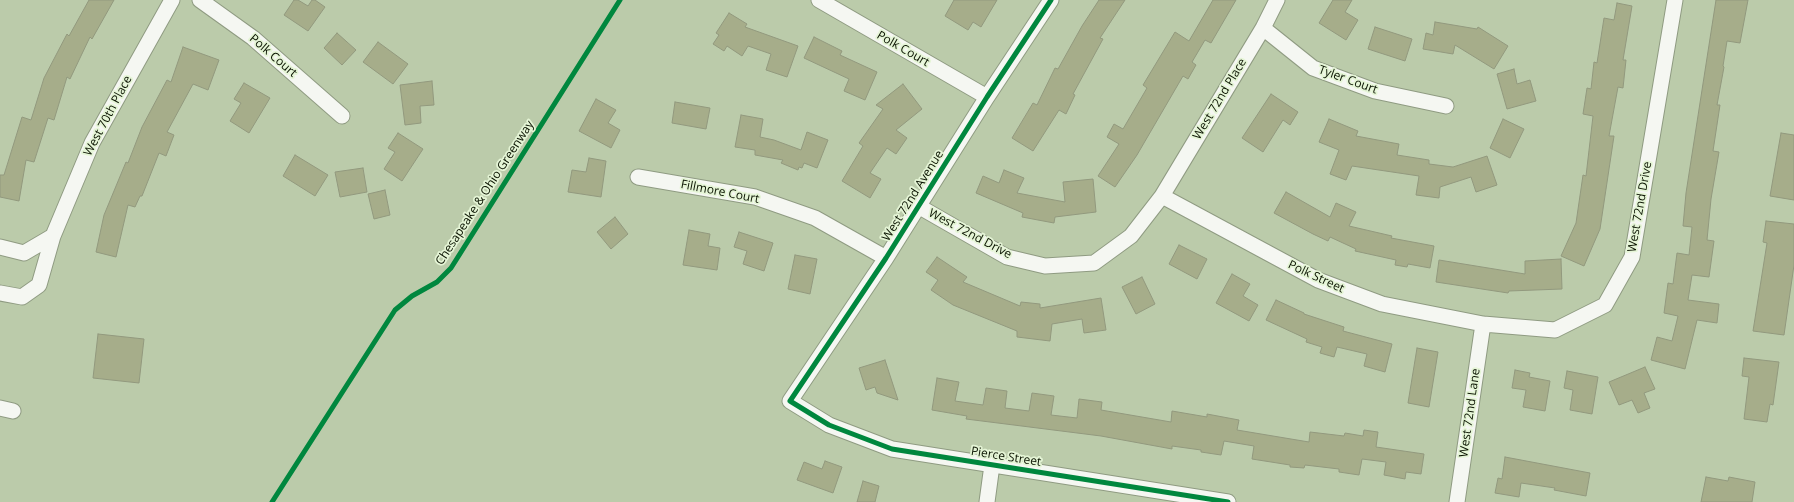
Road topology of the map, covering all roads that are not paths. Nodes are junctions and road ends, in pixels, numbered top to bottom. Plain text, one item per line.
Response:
1 (172, 0) edge
2 (200, 0) edge
3 (819, 0) edge
4 (1051, 0) edge
5 (1277, 0) edge
6 (1675, 0) edge
7 (1263, 28) junction
8 (987, 97) junction
9 (1446, 106) dead end
10 (342, 116) dead end
11 (638, 177) dead end
12 (1162, 196) junction
13 (918, 206) junction
14 (53, 236) junction
15 (0, 247) edge
16 (886, 258) junction
17 (0, 293) edge
18 (1483, 324) junction
19 (790, 401) joint
20 (992, 465) junction
21 (987, 502) edge
22 (1228, 502) edge
23 (1457, 502) edge

1 - 14 street, West 70th Place
2 - 10 street, Polk Court
3 - 8 street, Polk Court
4 - 8 street, West 72nd Avenue
5 - 7 street, West 72nd Place
6 - 18 street, West 72nd Drive
7 - 9 street, Tyler Court
7 - 12 street, West 72nd Place
8 - 13 street, West 72nd Avenue
11 - 16 street, Fillmore Court
12 - 13 street, West 72nd Drive
12 - 18 street, Polk Street
13 - 16 street, West 72nd Avenue
14 - 15 street
14 - 17 street, West 70th Place
16 - 19 street, West 72nd Avenue
18 - 23 street, West 72nd Lane
19 - 20 street, Pierce Street
20 - 21 street
20 - 22 street, Pierce Street

